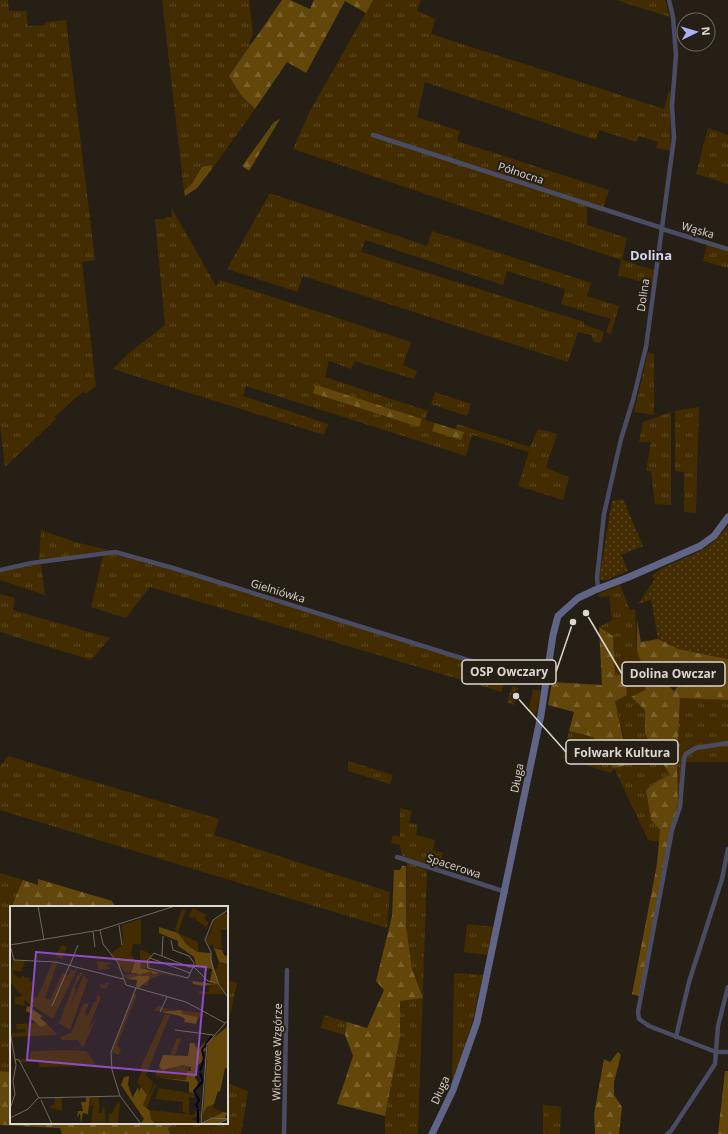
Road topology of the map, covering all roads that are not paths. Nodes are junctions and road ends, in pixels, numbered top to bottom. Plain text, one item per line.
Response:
1 (669, 0) edge
2 (373, 135) dead end
3 (662, 229) junction
4 (728, 249) edge
5 (728, 517) edge
6 (0, 570) edge
7 (598, 588) junction
8 (548, 681) junction
9 (728, 743) edge
10 (728, 849) edge
11 (397, 857) dead end
12 (506, 892) junction
13 (287, 970) dead end
14 (728, 987) edge
15 (676, 1037) junction
16 (716, 1052) junction
17 (728, 1052) edge
18 (670, 1133) edge
19 (284, 1134) edge
20 (432, 1134) edge

1 - 3 street, Dolina
2 - 3 street, Północna
3 - 4 street, Wąska
3 - 7 street, Dolina
5 - 7 street, Długa
6 - 8 street, Gielniówka
7 - 8 street, Długa
8 - 12 street, Długa
9 - 15 street
10 - 15 street
11 - 12 street, Spacerowa
12 - 20 street, Długa
13 - 19 street, Wichrowe Wzgórze
14 - 16 street
15 - 16 street
16 - 17 street
16 - 18 street

